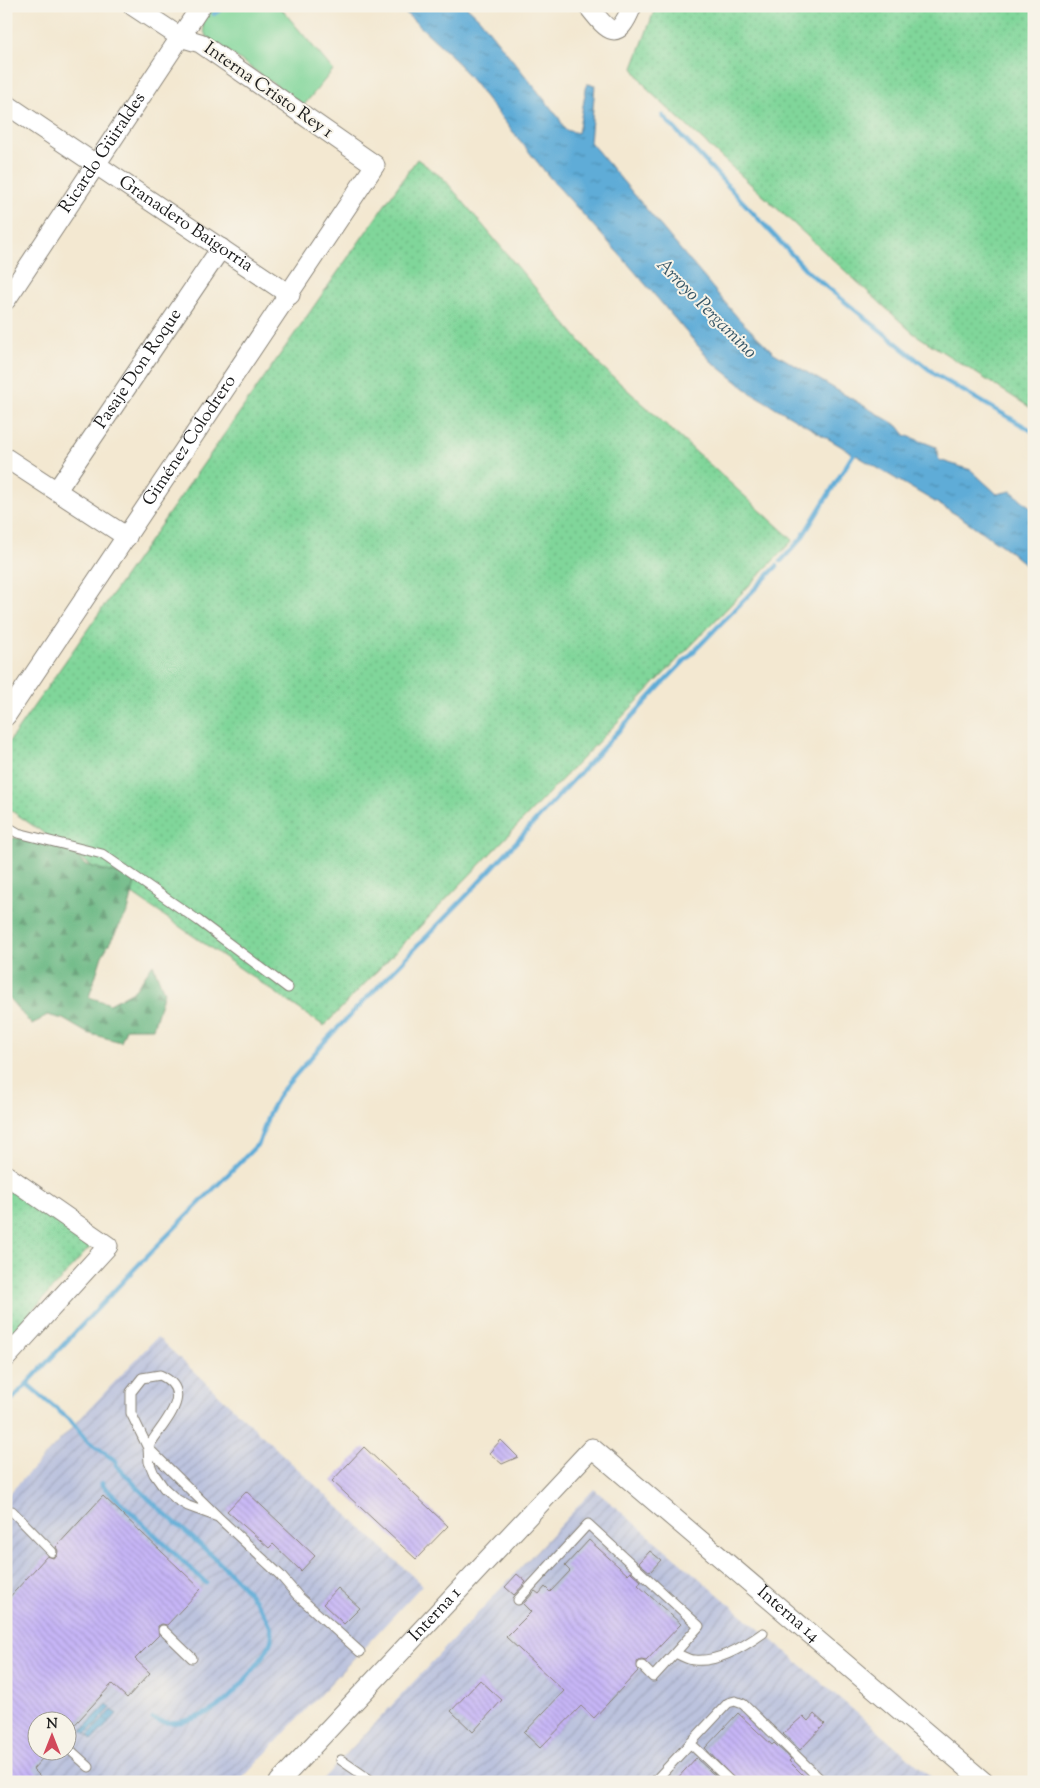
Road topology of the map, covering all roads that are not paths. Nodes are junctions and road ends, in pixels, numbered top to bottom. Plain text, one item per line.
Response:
1 (133, 6) edge
2 (201, 6) edge
3 (588, 6) edge
4 (629, 15) edge
5 (180, 37) junction
6 (6, 104) edge
7 (96, 165) junction
8 (375, 165) joint
9 (221, 248) junction
10 (290, 295) junction
11 (6, 300) edge
12 (6, 458) edge
13 (56, 490) junction
14 (127, 537) junction
15 (6, 716) edge
16 (6, 826) edge
17 (288, 988) dead end
18 (6, 1175) edge
19 (6, 1358) edge
20 (148, 1448) junction
21 (592, 1448) joint
22 (12, 1511) dead end
23 (218, 1517) junction
24 (52, 1552) dead end
25 (518, 1600) dead end
26 (163, 1630) dead end
27 (763, 1632) dead end
28 (360, 1652) dead end
29 (675, 1653) junction
30 (192, 1658) dead end
31 (642, 1666) dead end
32 (690, 1743) junction
33 (78, 1757) edge
34 (340, 1760) dead end
35 (89, 1767) dead end
36 (279, 1782) edge
37 (373, 1782) edge
38 (654, 1782) edge
39 (731, 1782) edge
40 (823, 1782) edge
41 (984, 1782) edge

1 - 5 street, Interna Cristo Rey 1
2 - 5 street, Ricardo Güiraldes
3 - 4 street
5 - 7 street, Ricardo Güiraldes
5 - 8 street, Interna Cristo Rey 1
6 - 7 street, Granadero Baigorria
7 - 9 street, Granadero Baigorria
7 - 11 street, Ricardo Güiraldes
8 - 10 street, Giménez Colodrero
9 - 10 street, Granadero Baigorria
9 - 13 street, Pasaje Don Roque
10 - 14 street, Giménez Colodrero
12 - 13 street
13 - 14 street
14 - 15 street, Giménez Colodrero
16 - 17 lane
18 - 19 street
20 - 20 lane
20 - 23 lane
20 - 23 lane
21 - 36 street, Interna 1
21 - 41 street, Interna 14
22 - 24 lane
23 - 28 lane
25 - 29 lane
26 - 30 lane
27 - 29 lane
29 - 31 lane
32 - 38 lane
32 - 39 lane
32 - 40 lane
33 - 35 lane
34 - 37 lane

